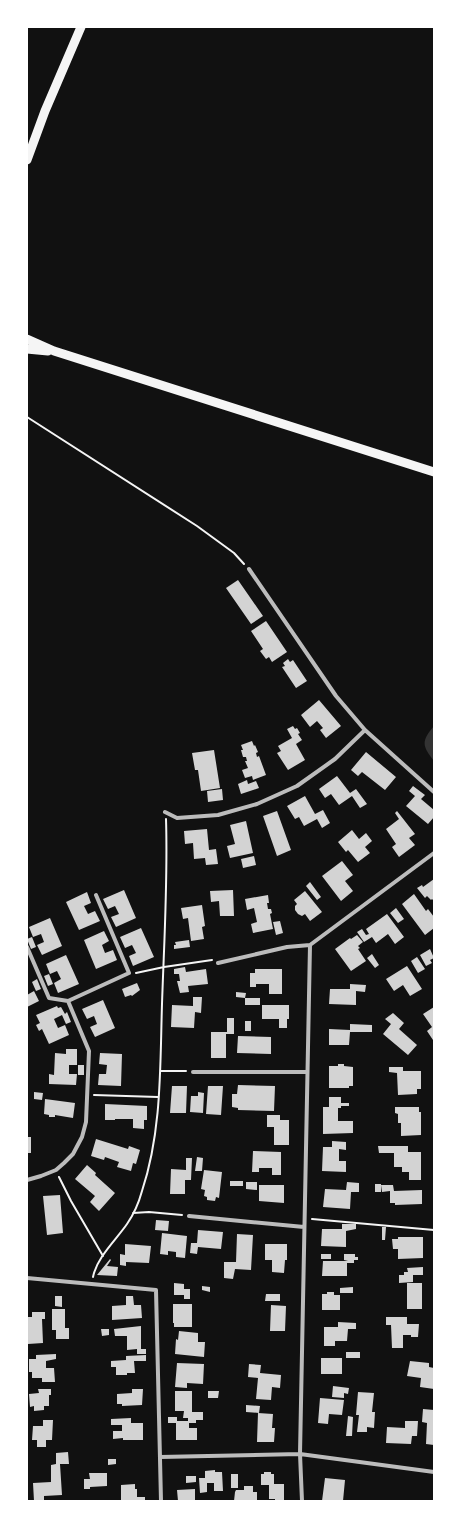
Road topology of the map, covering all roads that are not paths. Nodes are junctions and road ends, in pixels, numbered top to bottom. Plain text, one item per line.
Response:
1 (81, 27) edge
2 (45, 111) junction
3 (27, 148) edge
4 (27, 160) edge
5 (27, 339) edge
6 (27, 349) edge
7 (54, 351) junction
8 (434, 472) edge
9 (249, 569) road end
10 (365, 730) junction
11 (434, 792) edge
12 (165, 812) road end
13 (434, 853) edge
14 (96, 895) dead end
15 (310, 945) junction
16 (27, 947) edge
17 (218, 963) road end
18 (68, 1001) junction
19 (193, 1072) road end
20 (307, 1072) junction
21 (27, 1180) edge
22 (189, 1216) road end
23 (304, 1226) junction
24 (27, 1278) edge
25 (300, 1454) junction
26 (160, 1457) junction
27 (434, 1472) edge
28 (161, 1501) edge
29 (302, 1501) edge

1 - 2 main road
2 - 3 main road
2 - 4 main road
5 - 7 main road
6 - 7 main road
7 - 8 main road
9 - 10 street
10 - 11 street
10 - 12 street
13 - 15 street
14 - 18 street
15 - 17 street
15 - 20 street
16 - 18 street
18 - 21 street
19 - 20 street
20 - 23 street
22 - 23 street
23 - 25 street
24 - 26 street
25 - 26 street
25 - 27 street
25 - 29 street
26 - 28 street

